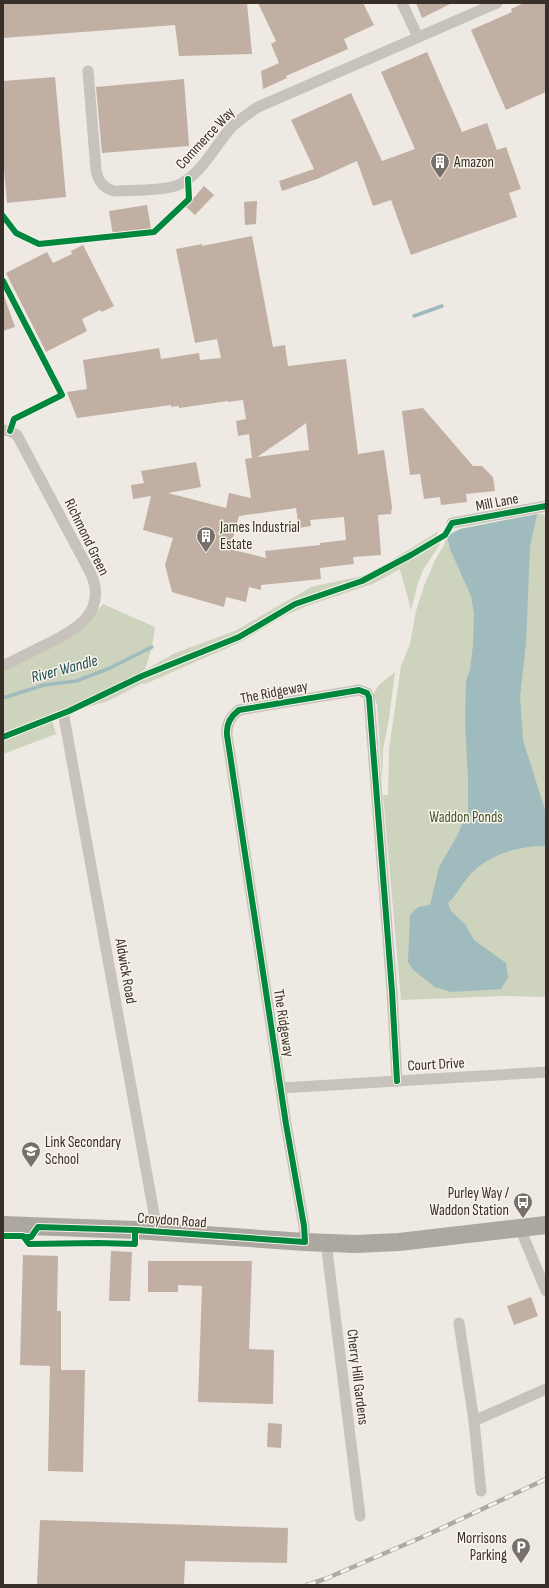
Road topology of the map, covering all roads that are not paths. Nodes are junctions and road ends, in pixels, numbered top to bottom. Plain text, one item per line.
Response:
1 (402, 3) edge
2 (496, 3) edge
3 (418, 38) junction
4 (88, 72) dead end
5 (6, 430) edge
6 (546, 506) edge
7 (452, 524) dead end
8 (3, 666) edge
9 (64, 717) dead end
10 (546, 1072) edge
11 (397, 1081) junction
12 (281, 1088) junction
13 (3, 1225) edge
14 (546, 1225) edge
15 (520, 1228) junction
16 (155, 1232) junction
17 (305, 1242) junction
18 (326, 1242) junction
19 (546, 1291) edge
20 (459, 1323) dead end
21 (546, 1389) edge
22 (474, 1421) junction
23 (481, 1491) dead end
24 (360, 1516) dead end

1 - 3 street
2 - 3 street, Commerce Way
3 - 4 street, Commerce Way
5 - 8 street, Richmond Green
6 - 7 street, Mill Lane
9 - 16 street, Aldwick Road
10 - 11 street, Court Drive
11 - 12 street, Court Drive
11 - 12 street, The Ridgeway
12 - 17 street, The Ridgeway
13 - 16 highway, Croydon Road
14 - 15 highway, Croydon Road
15 - 18 highway, Croydon Road
15 - 19 street
16 - 17 highway, Croydon Road
17 - 18 highway, Croydon Road
18 - 24 street, Cherry Hill Gardens
20 - 22 street
21 - 22 street
22 - 23 street

